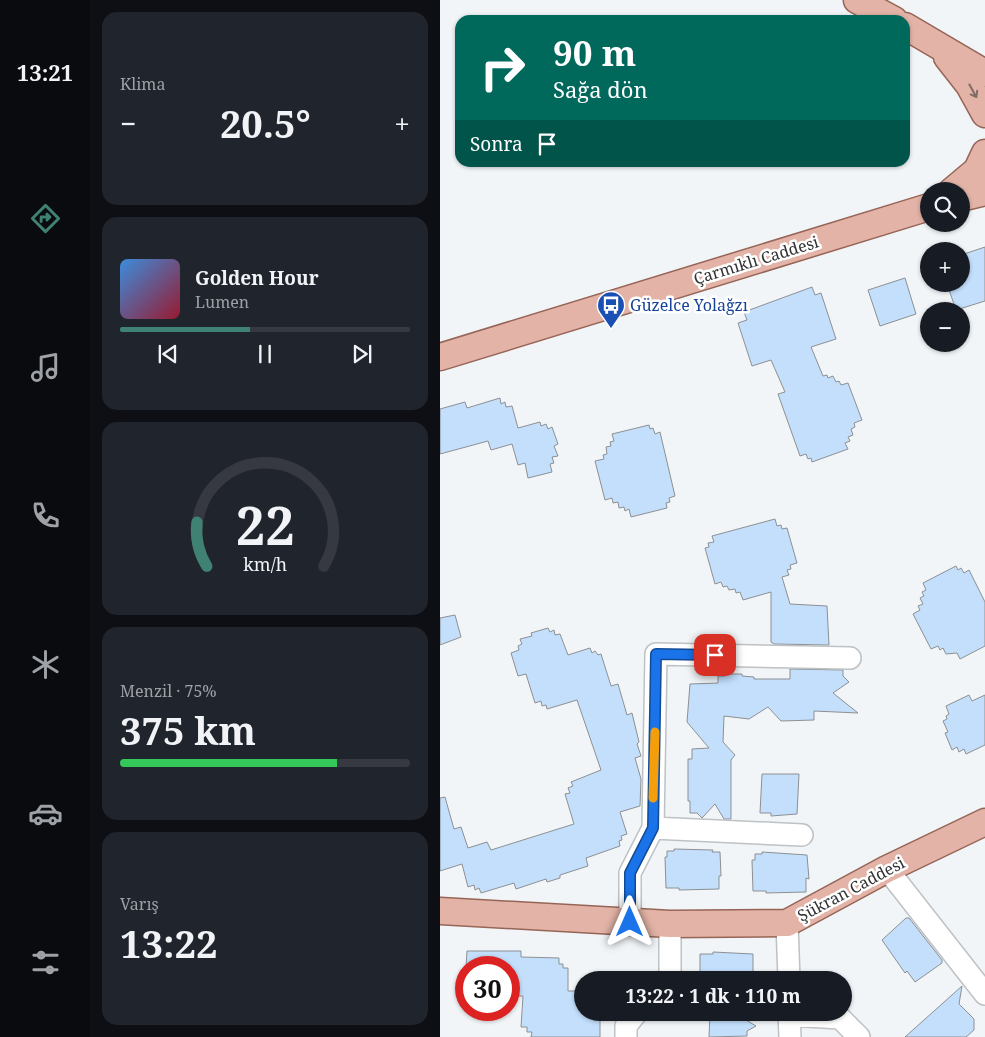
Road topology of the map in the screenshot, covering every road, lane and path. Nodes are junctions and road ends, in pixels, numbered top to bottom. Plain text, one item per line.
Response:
1 (861, 1) edge
2 (885, 15) edge
3 (910, 29) edge
4 (936, 42) junction
5 (985, 73) edge
6 (985, 114) edge
7 (985, 153) edge
8 (963, 182) edge
9 (985, 192) edge
10 (970, 196) edge
11 (920, 210) edge
12 (440, 357) edge
13 (850, 658) dead end
14 (985, 822) edge
15 (653, 828) junction
16 (802, 835) dead end
17 (888, 870) junction
18 (440, 911) edge
19 (630, 922) junction
20 (787, 923) junction
21 (670, 924) junction
22 (670, 971) edge
23 (788, 971) edge
24 (985, 994) edge
25 (630, 1021) edge
26 (789, 1021) edge
27 (843, 1021) edge
28 (626, 1037) edge
29 (790, 1037) edge
30 (859, 1037) edge

1 - 2 main road
3 - 4 main road
4 - 5 main road
4 -> 6 main road
7 - 8 main road
9 - 10 main road
11 - 12 main road, Çarmıklı Caddesi
13 - 15 street
14 - 17 main road, Şükran Caddesi
15 - 16 street
15 - 19 street
17 - 20 main road, Şükran Caddesi
17 - 24 street
18 - 19 main road, Şükran Caddesi
19 - 21 main road, Şükran Caddesi
20 - 21 main road, Şükran Caddesi
20 - 23 street
21 - 22 street
25 - 28 street
26 - 29 street
27 - 30 street

